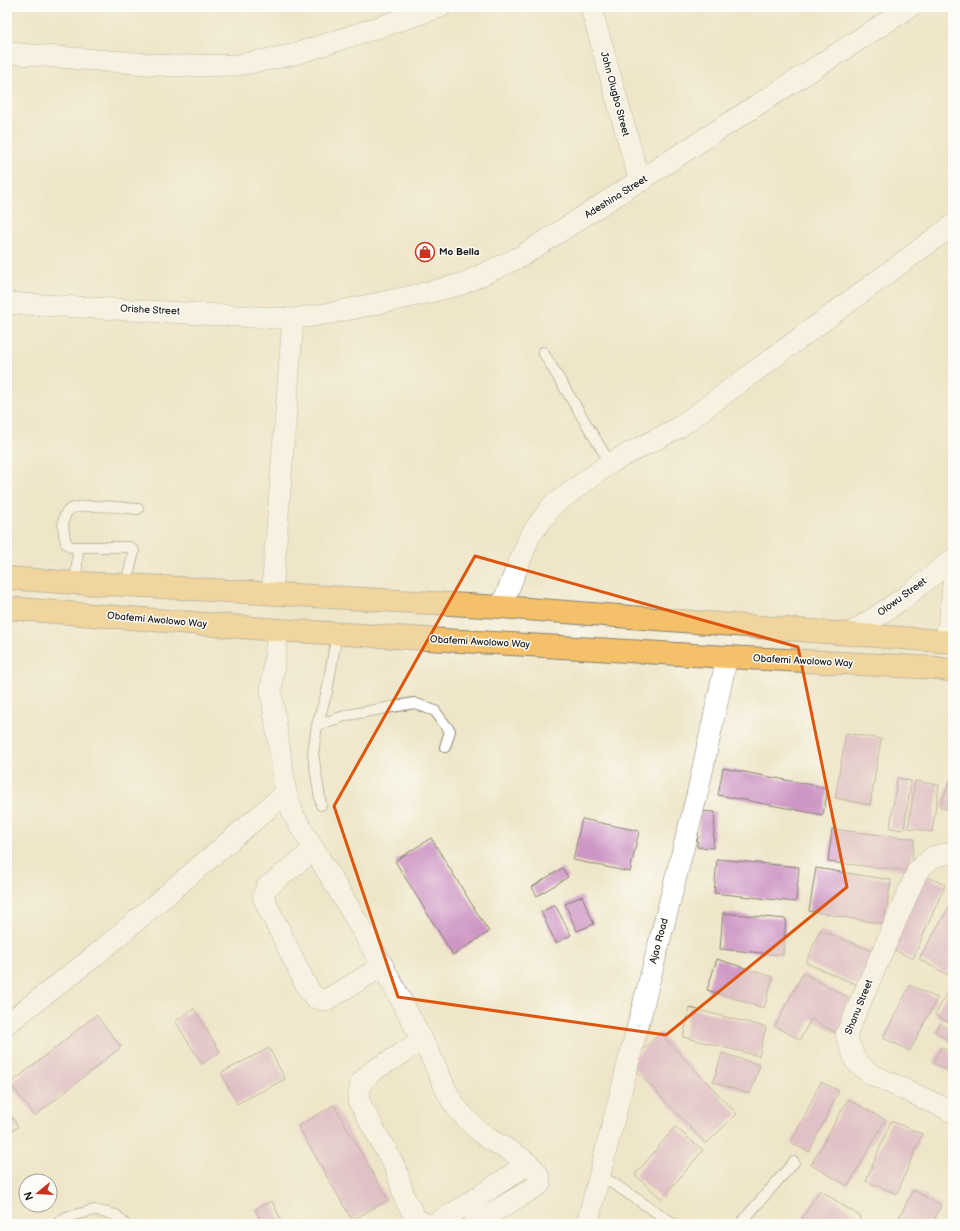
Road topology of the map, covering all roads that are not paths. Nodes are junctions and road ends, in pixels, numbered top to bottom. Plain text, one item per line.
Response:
1 (441, 7) edge
2 (591, 7) edge
3 (910, 7) edge
4 (7, 53) edge
5 (640, 182) junction
6 (953, 225) edge
7 (7, 303) edge
8 (293, 319) junction
9 (543, 352) dead end
10 (610, 463) junction
11 (138, 509) dead end
12 (78, 547) junction
13 (953, 559) edge
14 (7, 578) edge
15 (76, 583) junction
16 (953, 584) edge
17 (127, 585) junction
18 (272, 594) junction
19 (501, 607) junction
20 (7, 608) edge
21 (278, 630) junction
22 (337, 633) junction
23 (850, 634) junction
24 (949, 641) edge
25 (727, 657) junction
26 (953, 671) edge
27 (317, 725) junction
28 (445, 747) dead end
29 (286, 793) junction
30 (321, 805) dead end
31 (314, 850) junction
32 (943, 856) edge
33 (383, 966) junction
34 (7, 1024) edge
35 (422, 1039) junction
36 (953, 1112) edge
37 (794, 1162) dead end
38 (528, 1164) junction
39 (599, 1174) junction
40 (57, 1224) edge
41 (125, 1224) edge
42 (428, 1224) edge
43 (434, 1224) edge
44 (474, 1224) edge
45 (587, 1224) edge
46 (674, 1224) edge
47 (740, 1224) edge

1 - 4 street
2 - 5 street, John Olugbo Street
3 - 5 street, Adeshina Street
5 - 8 street, Adeshina Street
6 - 10 street
7 - 8 street, Orishe Street
8 - 18 street
9 - 10 lane
10 - 19 street
11 - 12 lane
12 - 15 lane
12 - 17 lane
13 - 23 street, Olowu Street
14 - 15 main road
15 - 17 main road
16 - 24 street
17 - 18 main road
18 - 19 main road
19 - 23 main road
20 - 21 main road, Obafemi Awolowo Way
21 - 22 main road, Obafemi Awolowo Way
21 - 29 street
22 - 25 main road, Obafemi Awolowo Way
22 - 27 lane
23 - 24 main road
25 - 26 main road, Obafemi Awolowo Way
25 - 39 street, Ajao Road
27 - 28 lane
27 - 30 lane
29 - 31 street
29 - 34 street
31 - 33 street
31 - 33 street
32 - 36 street, Shanu Street
33 - 35 street
35 - 38 street
35 - 42 street
37 - 47 lane
38 - 43 street
38 - 44 street
39 - 45 street, Ajao Road
39 - 46 lane
40 - 41 lane

